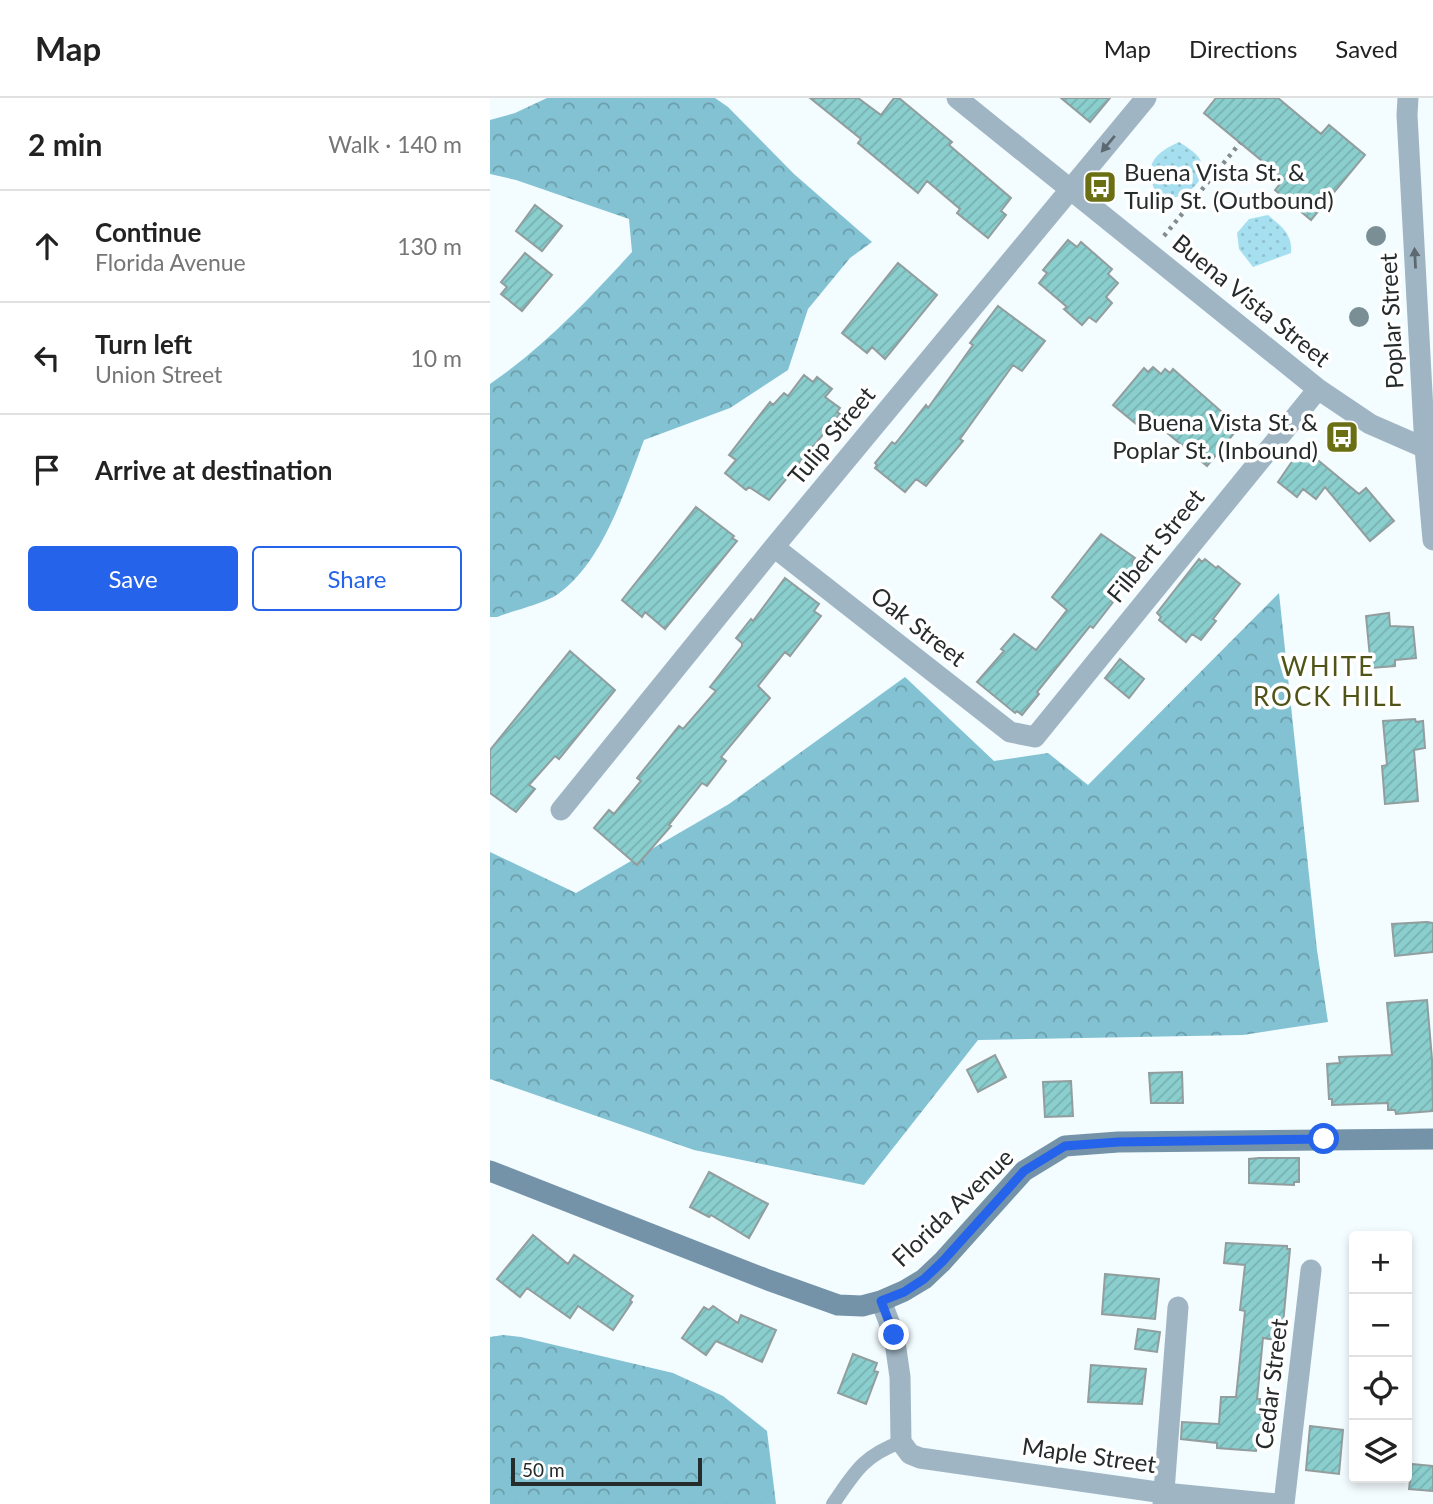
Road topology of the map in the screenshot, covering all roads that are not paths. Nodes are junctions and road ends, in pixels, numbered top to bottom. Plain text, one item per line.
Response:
1 (957, 98) edge
2 (1146, 98) edge
3 (1408, 98) edge
4 (1070, 190) junction
5 (1425, 303) edge
6 (1318, 389) junction
7 (1425, 448) junction
8 (1433, 540) edge
9 (774, 547) junction
10 (1035, 737) joint
11 (561, 810) dead end
12 (1433, 1139) edge
13 (490, 1171) edge
14 (1311, 1270) dead end
15 (881, 1301) junction
16 (1178, 1307) dead end
17 (901, 1442) junction
18 (1164, 1499) edge
19 (833, 1504) edge
20 (1277, 1504) edge
21 (1284, 1504) edge

1 - 4 street, Buena Vista Street
2 -> 4 street, Tulip Street
5 -> 3 street, Poplar Street
4 - 6 street, Buena Vista Street
4 - 9 street, Tulip Street
5 - 7 street, Poplar Street
6 - 7 street, Buena Vista Street
6 - 10 street, Filbert Street
7 - 8 street, Poplar Street
9 - 10 street, Oak Street
9 - 11 street, Tulip Street
12 - 15 main road, Florida Avenue
13 - 15 main road, Florida Avenue
14 - 21 street, Cedar Street
15 - 17 street
16 - 18 street
17 - 18 street, Maple Street
17 - 19 lane
18 - 20 street, Maple Street

